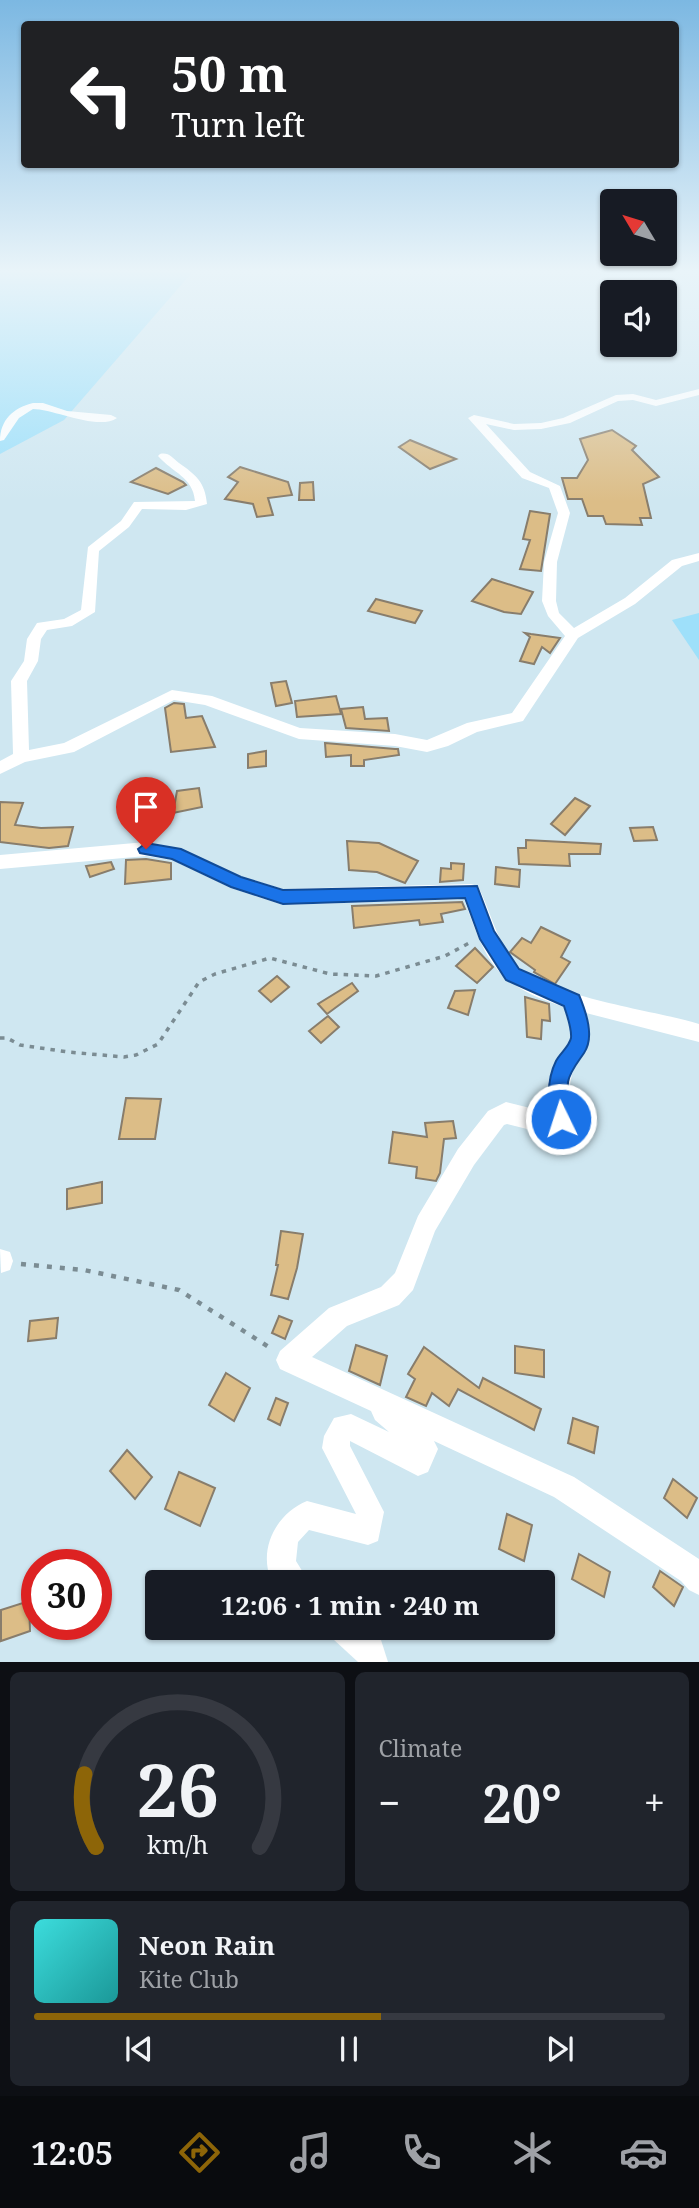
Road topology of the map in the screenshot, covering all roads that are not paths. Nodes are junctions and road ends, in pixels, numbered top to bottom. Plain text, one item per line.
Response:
1 (699, 391) edge
2 (111, 418) dead end
3 (0, 438) edge
4 (164, 456) dead end
5 (699, 556) edge
6 (573, 635) junction
7 (21, 758) junction
8 (0, 768) edge
9 (0, 862) edge
10 (572, 1001) junction
11 (699, 1033) edge
12 (362, 1394) junction
13 (281, 1570) edge
14 (699, 1580) edge
15 (358, 1640) edge
16 (373, 1662) edge

1 - 6 street
2 - 3 street
4 - 7 street
5 - 6 street
6 - 7 street
7 - 8 street
9 - 10 street
10 - 11 street
10 - 12 street
12 - 13 street
12 - 14 street
15 - 16 street

